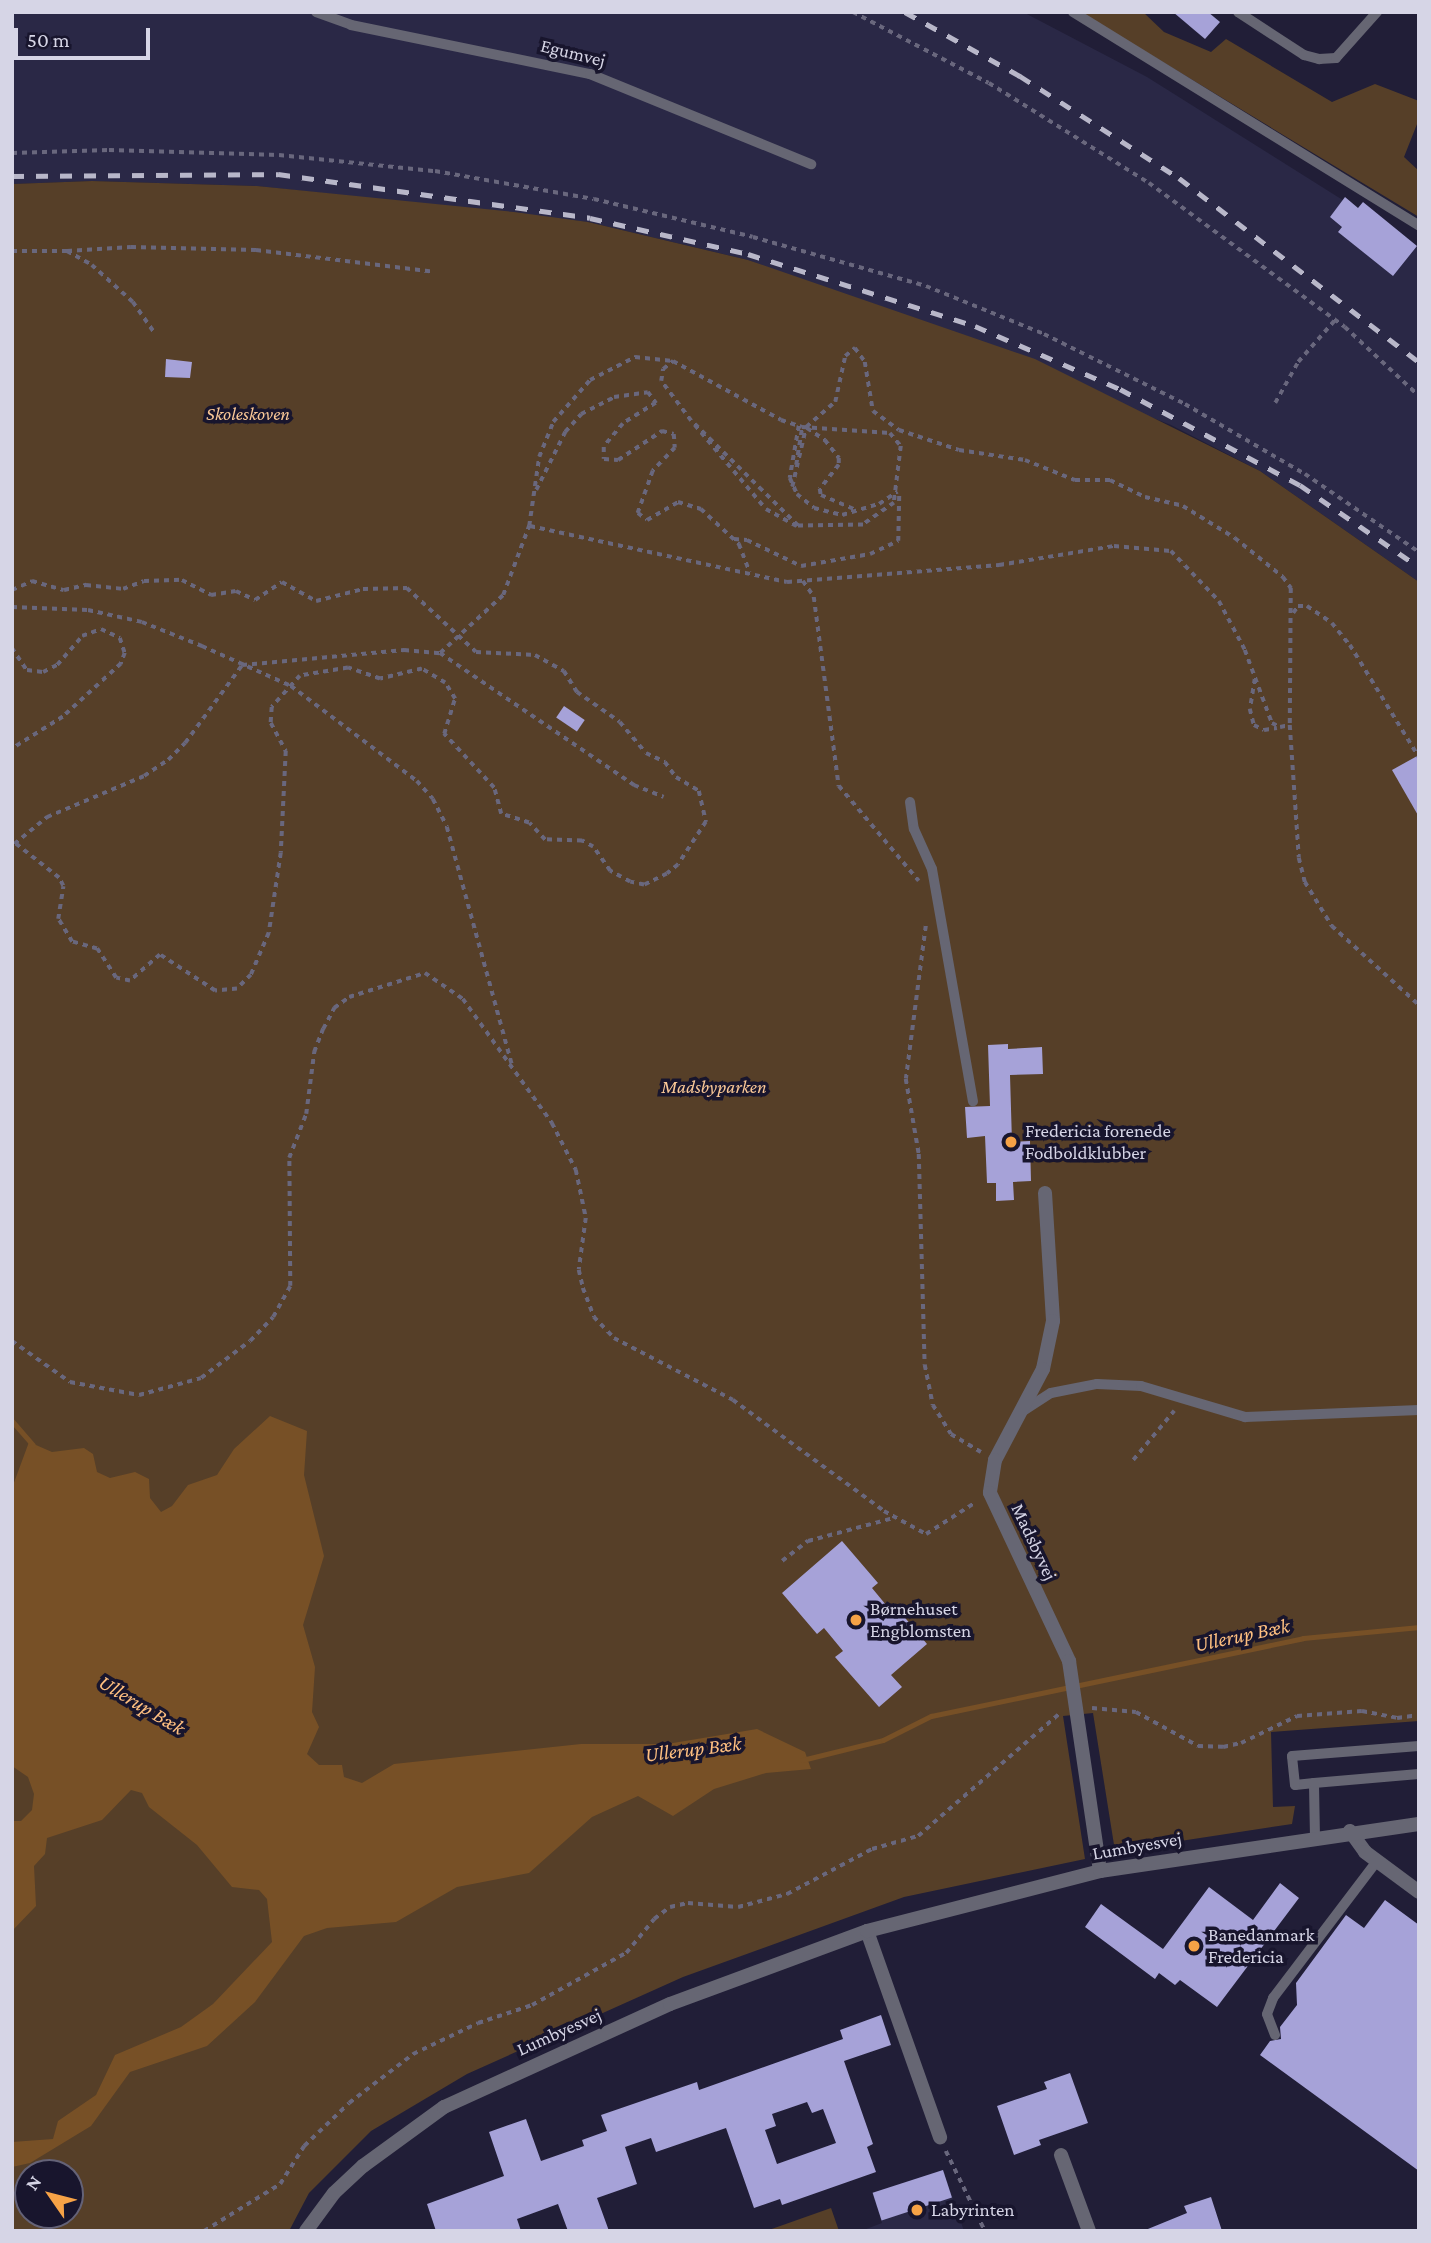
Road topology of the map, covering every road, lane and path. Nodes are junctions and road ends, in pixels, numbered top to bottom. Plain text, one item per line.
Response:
1 (316, 12) edge
2 (853, 12) edge
3 (1073, 12) edge
4 (1238, 12) edge
5 (1377, 12) edge
6 (12, 153) edge
7 (811, 164) dead end
8 (1419, 226) edge
9 (12, 251) edge
10 (67, 251) junction
11 (434, 272) dead end
12 (1335, 320) junction
13 (155, 333) dead end
14 (673, 360) junction
15 (1419, 396) edge
16 (1275, 403) dead end
17 (691, 421) junction
18 (802, 427) junction
19 (899, 492) junction
20 (534, 495) junction
21 (860, 510) junction
22 (529, 526) junction
23 (798, 526) junction
24 (732, 539) junction
25 (1419, 552) edge
26 (750, 572) junction
27 (803, 581) junction
28 (12, 590) edge
29 (12, 607) edge
30 (1292, 615) junction
31 (461, 635) junction
32 (12, 648) edge
33 (440, 653) junction
34 (242, 665) junction
35 (1255, 678) junction
36 (289, 685) junction
37 (1290, 725) junction
38 (1280, 727) junction
39 (12, 749) edge
40 (1419, 757) edge
41 (664, 797) dead end
42 (910, 802) dead end
43 (13, 843) edge
44 (921, 885) dead end
45 (927, 915) dead end
46 (1419, 1005) edge
47 (513, 1067) junction
48 (973, 1101) dead end
49 (1045, 1193) dead end
50 (12, 1341) edge
51 (1182, 1401) junction
52 (1023, 1410) junction
53 (1419, 1410) edge
54 (995, 1460) junction
55 (1133, 1460) dead end
56 (990, 1493) junction
57 (895, 1517) junction
58 (782, 1561) dead end
59 (1077, 1703) junction
60 (1419, 1715) edge
61 (1419, 1746) edge
62 (1419, 1773) edge
63 (1314, 1783) junction
64 (1419, 1824) edge
65 (1350, 1831) junction
66 (1315, 1837) junction
67 (1377, 1861) junction
68 (1100, 1871) junction
69 (1419, 1892) edge
70 (867, 1931) junction
71 (1275, 2035) dead end
72 (940, 2137) joint
73 (1061, 2155) dead end
74 (204, 2231) edge
75 (306, 2231) edge
76 (985, 2231) edge
77 (1090, 2231) edge

1 - 7 lane, Egumvej
2 - 12 path
3 - 8 lane
4 - 5 lane
6 - 25 path
9 - 10 path
10 - 11 path
10 - 13 path
12 - 15 path
12 - 16 path
14 - 17 path
14 - 18 path
14 - 20 path
17 - 23 path
17 - 23 path
18 - 19 path
18 - 21 path
18 - 21 path
18 - 30 path
19 - 21 path
19 - 23 path
19 - 24 path
20 - 22 path
20 - 24 path
22 - 26 path
22 - 31 path
24 - 26 path
26 - 27 path
27 - 35 path
27 - 44 path
28 - 31 path
29 - 34 path
30 - 37 path
30 - 40 path
31 - 33 path
31 - 36 path
32 - 39 path
33 - 34 path
33 - 41 path
34 - 36 path
34 - 43 path
35 - 38 path
35 - 38 path
36 - 43 path
36 - 47 path
37 - 38 path
37 - 46 path
42 - 48 lane
45 - 54 path
47 - 50 path
47 - 57 path
49 - 52 street, Madsbyvej
51 - 52 lane
51 - 53 lane
51 - 55 path
52 - 54 street, Madsbyvej
54 - 56 street, Madsbyvej
56 - 57 path
56 - 59 street, Madsbyvej
57 - 58 path
59 - 60 path
59 - 68 street, Madsbyvej
59 - 74 path
61 - 63 lane
62 - 63 lane
63 - 66 lane
64 - 65 street, Lumbyesvej
65 - 66 street, Lumbyesvej
65 - 67 street
66 - 68 street, Lumbyesvej
67 - 69 street
67 - 71 lane
68 - 70 street, Lumbyesvej
70 - 72 street
70 - 75 street, Lumbyesvej
72 - 76 path
73 - 77 street

